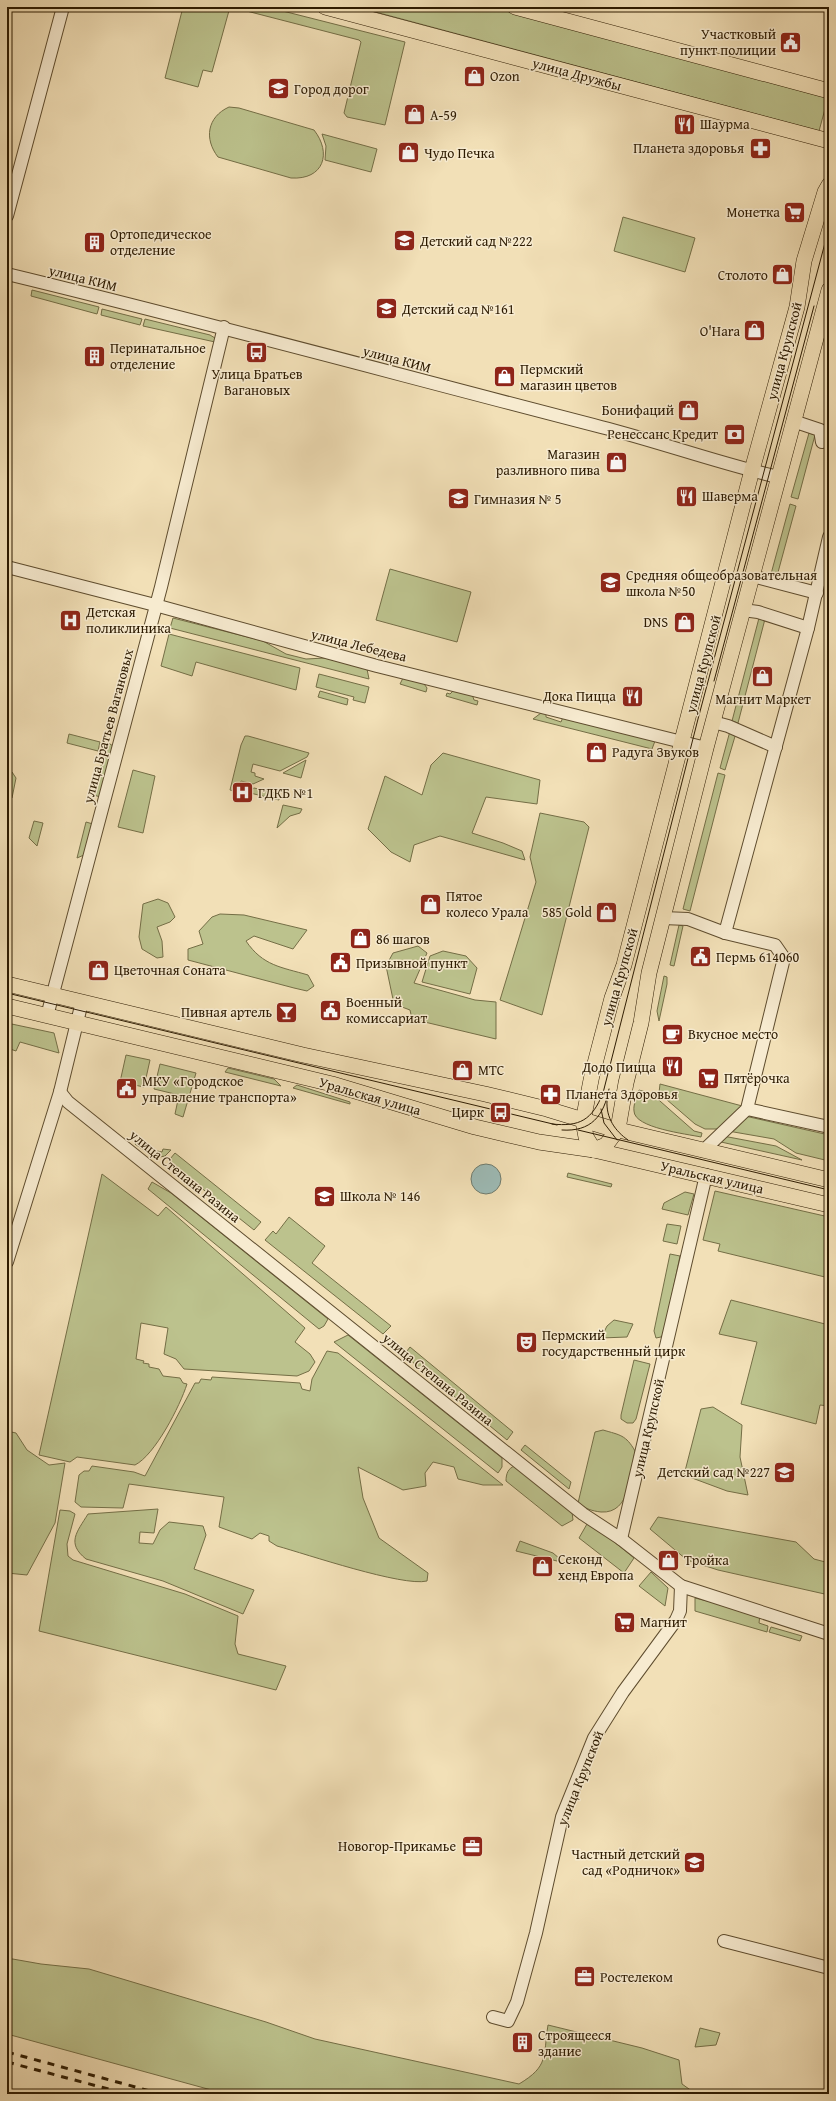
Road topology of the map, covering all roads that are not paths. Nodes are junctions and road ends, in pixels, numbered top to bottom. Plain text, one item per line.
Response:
1 (63, 7) edge
2 (325, 7) edge
3 (515, 7) edge
4 (829, 91) edge
5 (829, 141) edge
6 (829, 185) edge
7 (7, 216) edge
8 (7, 274) edge
9 (829, 290) edge
10 (826, 305) edge
11 (224, 327) junction
12 (793, 421) junction
13 (822, 442) dead end
14 (752, 470) junction
15 (778, 478) junction
16 (829, 537) edge
17 (7, 567) edge
18 (752, 576) junction
19 (817, 593) junction
20 (156, 605) junction
21 (743, 610) junction
22 (808, 628) junction
23 (713, 722) junction
24 (682, 742) junction
25 (776, 746) junction
26 (706, 748) junction
27 (663, 918) junction
28 (725, 933) junction
29 (7, 984) edge
30 (51, 995) junction
31 (82, 1002) junction
32 (7, 1006) edge
33 (47, 1016) junction
34 (76, 1024) junction
35 (60, 1092) junction
36 (747, 1109) junction
37 (583, 1121) junction
38 (829, 1127) edge
39 (618, 1130) junction
40 (594, 1150) junction
41 (703, 1151) junction
42 (706, 1175) junction
43 (829, 1180) edge
44 (829, 1205) edge
45 (7, 1262) edge
46 (621, 1539) junction
47 (681, 1586) junction
48 (829, 1634) edge
49 (724, 1942) dead end
50 (829, 1968) edge
51 (493, 2017) dead end

1 - 7 street
2 - 5 main road, улица Дружбы
3 - 4 main road
6 - 14 main road, улица Крупской
8 - 11 street, улица КИМ
9 - 10 main road, улица Крупской
10 - 12 main road, улица Крупской
11 - 14 street, улица КИМ
11 - 20 street, улица Братьев Вагановых
12 - 13 street
12 - 15 main road, улица Крупской
14 - 15 street, улица КИМ
14 - 24 main road, улица Крупской
15 - 18 main road, улица Крупской
16 - 19 street
17 - 20 street, улица Лебедева
18 - 19 street
18 - 21 main road, улица Крупской
19 - 22 street
20 - 24 street, улица Лебедева
20 - 30 street, улица Братьев Вагановых
21 - 22 street
21 - 23 main road, улица Крупской
22 - 25 street
23 - 25 street
23 - 26 main road, улица Крупской
24 - 26 street, улица Лебедева
24 - 37 main road, улица Крупской
25 - 28 street
26 - 27 main road, улица Крупской
27 - 28 street
27 - 39 main road, улица Крупской
28 - 36 street
29 - 30 main road, Уральская улица
30 - 31 main road, Уральская улица
30 - 33 street, улица Братьев Вагановых
31 - 34 street
31 - 37 main road, Уральская улица
32 - 33 main road, Уральская улица
33 - 34 main road, Уральская улица
34 - 35 street
34 - 40 main road, Уральская улица
35 - 45 street
35 - 46 street, улица Степана Разина
36 - 38 street
36 - 41 street
37 - 39 main road, Уральская улица
37 - 40 main road
39 - 40 main road
39 - 41 main road, Уральская улица
40 - 42 main road, Уральская улица
41 - 43 main road, Уральская улица
42 - 44 main road, Уральская улица
42 - 46 street, улица Крупской
46 - 47 street, улица Степана Разина
47 - 48 street, улица Степана Разина
47 - 51 street, улица Крупской
49 - 50 street

